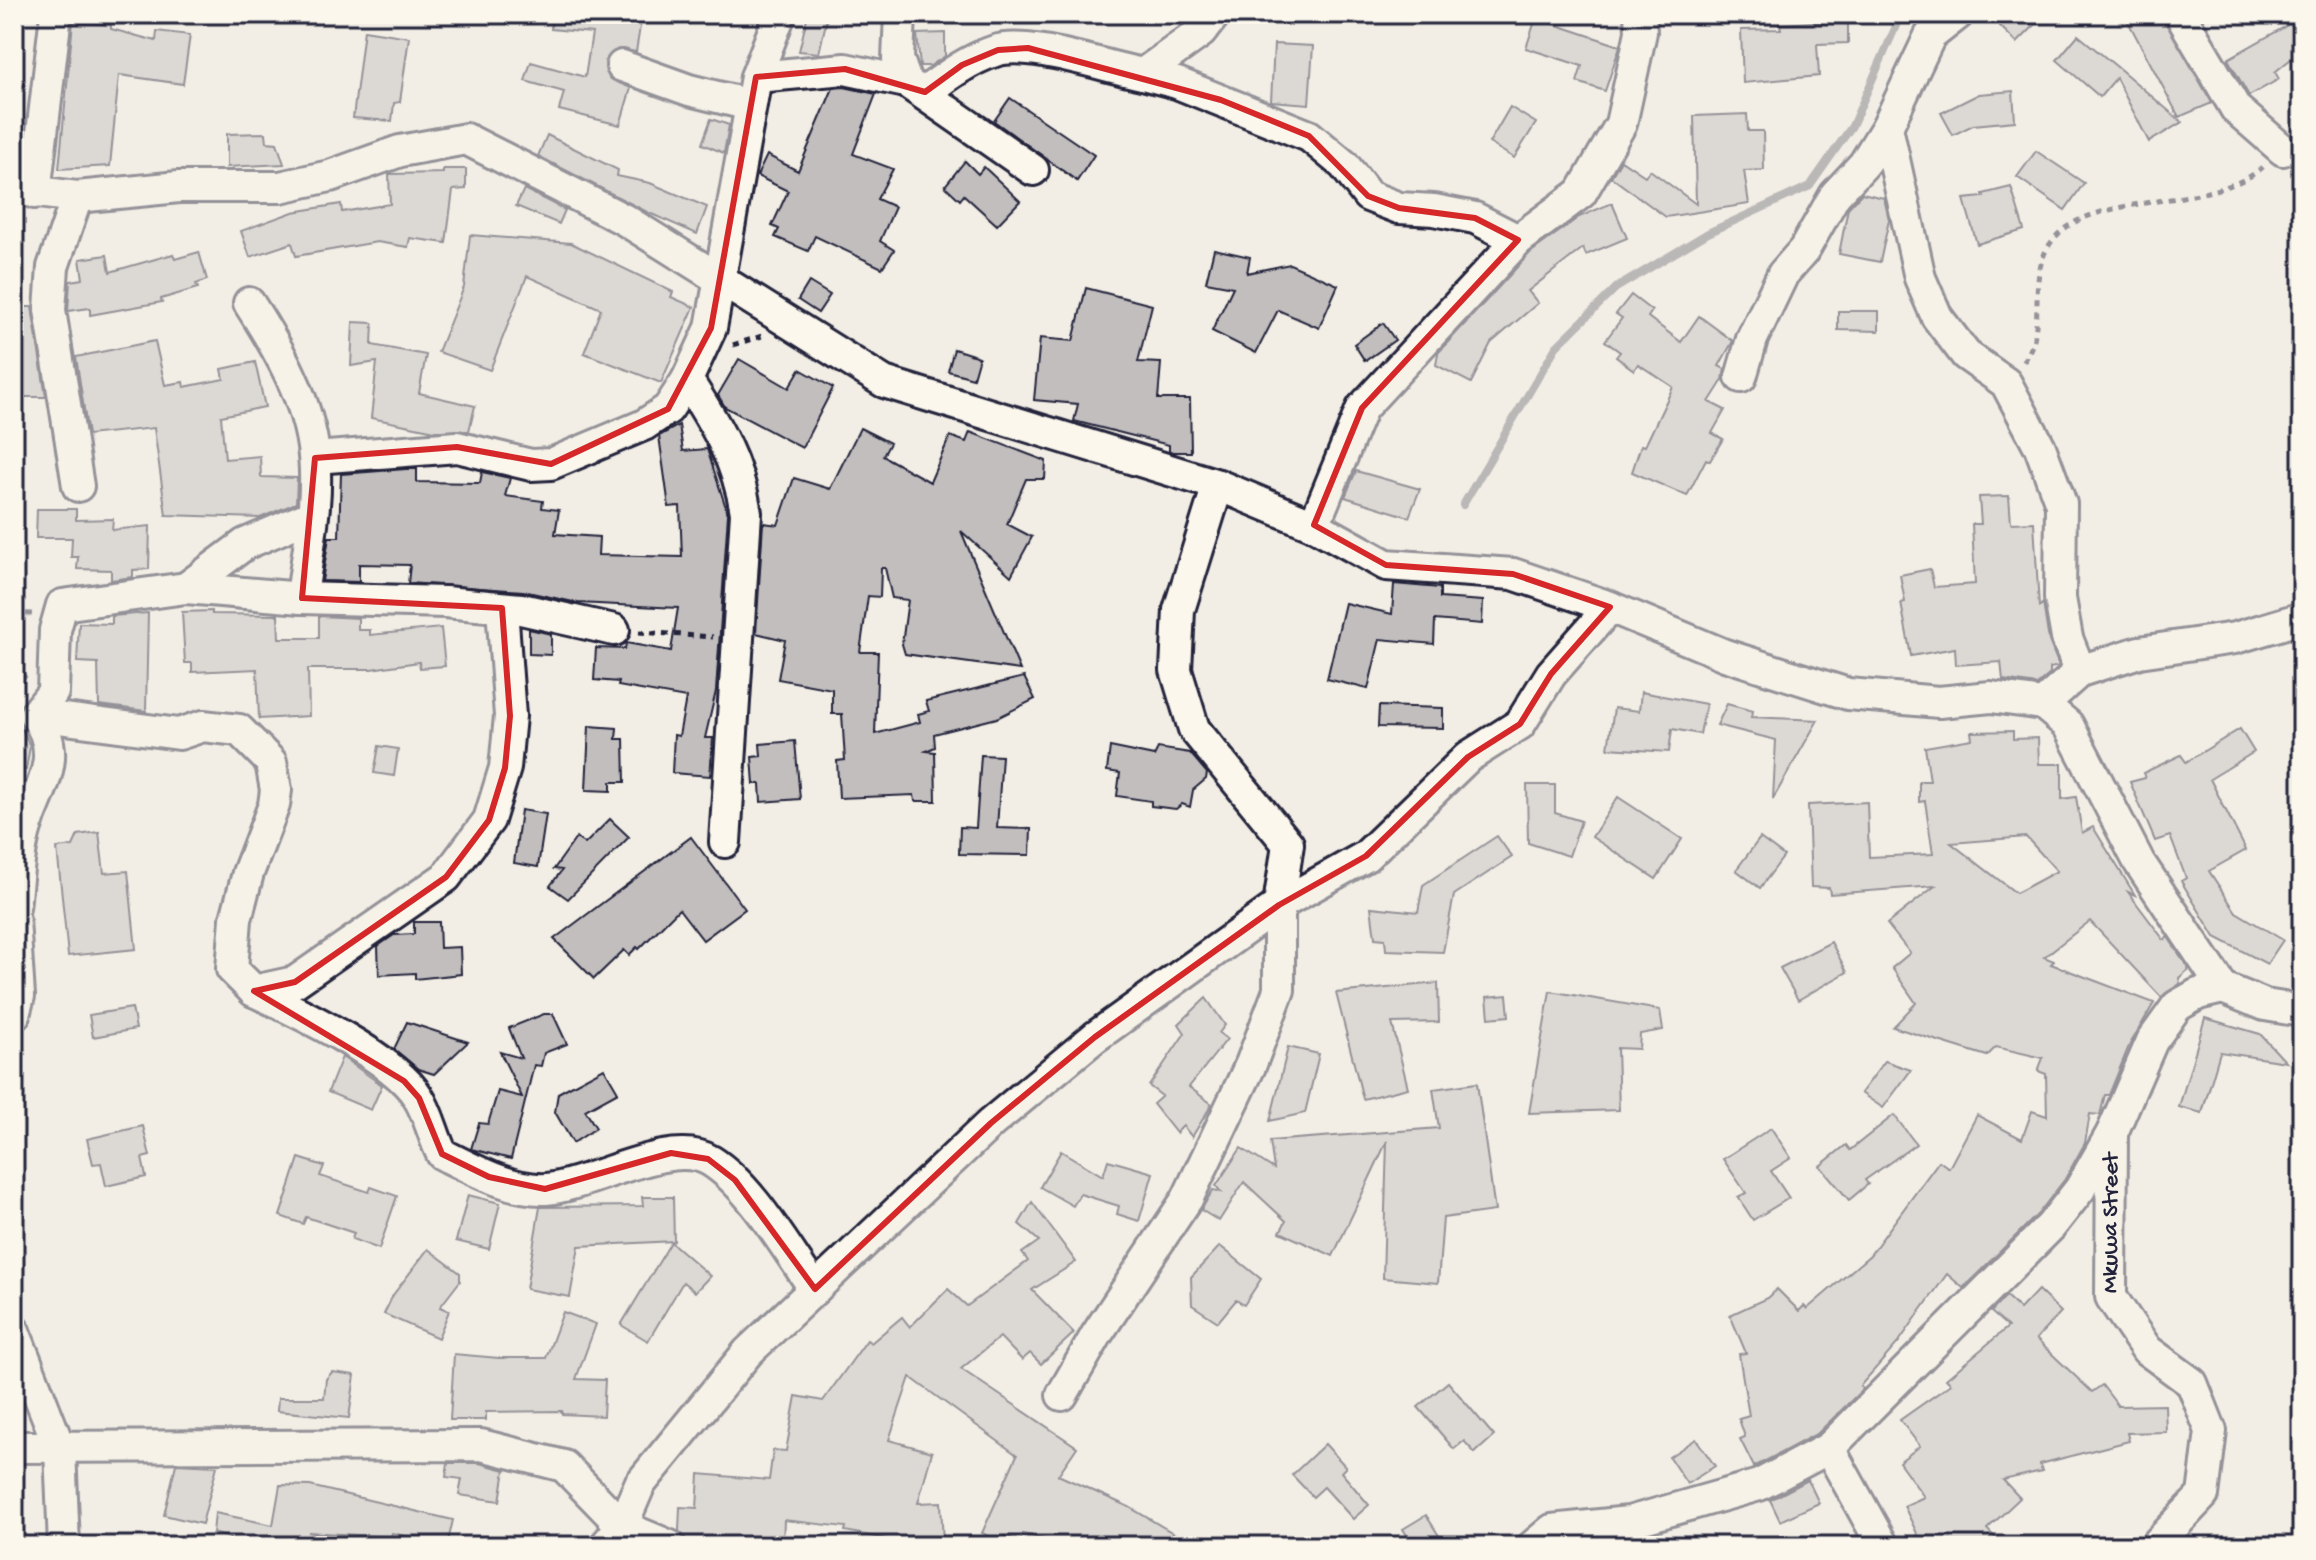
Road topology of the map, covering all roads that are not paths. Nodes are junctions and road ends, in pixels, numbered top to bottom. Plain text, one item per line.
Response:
1 (56, 14) edge
2 (780, 14) edge
3 (900, 14) edge
4 (1215, 14) edge
5 (1640, 14) edge
6 (1958, 14) edge
7 (2180, 14) edge
8 (622, 66) dead end
9 (1143, 74) junction
10 (915, 87) junction
11 (753, 91) junction
12 (1887, 127) junction
13 (2283, 150) road end
14 (1033, 170) dead end
15 (24, 191) edge
16 (77, 197) junction
17 (1518, 240) junction
18 (722, 279) junction
19 (249, 303) dead end
20 (1741, 377) dead end
21 (687, 380) junction
22 (315, 458) junction
23 (1218, 485) junction
24 (78, 486) dead end
25 (311, 516) junction
26 (1314, 525) junction
27 (186, 588) junction
28 (302, 598) junction
29 (1610, 607) junction
30 (502, 608) junction
31 (2302, 618) edge
32 (614, 630) road end
33 (2080, 671) junction
34 (2043, 704) junction
35 (35, 715) junction
36 (725, 842) dead end
37 (1279, 905) junction
38 (14, 908) edge
39 (14, 920) edge
40 (2223, 988) junction
41 (254, 991) junction
42 (2302, 1011) edge
43 (14, 1015) edge
44 (2112, 1133) junction
45 (815, 1289) junction
46 (14, 1331) edge
47 (1062, 1395) dead end
48 (14, 1447) edge
49 (1829, 1448) junction
50 (60, 1449) junction
51 (613, 1536) edge
52 (64, 1546) edge
53 (670, 1546) edge
54 (1533, 1546) edge
55 (1883, 1546) edge
56 (2155, 1546) edge

1 - 15 street
2 - 11 street
3 - 10 street
4 - 9 street
5 - 17 street
6 - 12 street
7 - 13 street
8 - 11 street
9 - 10 street
9 - 17 street
10 - 11 street
10 - 14 street
11 - 18 street
12 - 20 street
12 - 33 street
15 - 16 street
16 - 18 street
16 - 24 street
17 - 26 street
18 - 21 street
18 - 23 street
19 - 22 street
21 - 22 street
21 - 36 street
22 - 25 street
23 - 26 street
23 - 37 street
25 - 27 street
25 - 28 street
26 - 29 street
27 - 28 street
27 - 35 street
28 - 30 street
29 - 34 street
29 - 37 street
30 - 32 street
30 - 41 street
31 - 33 street
33 - 34 street
34 - 40 street
35 - 38 street
35 - 41 street
37 - 45 street
37 - 47 street
39 - 43 street
40 - 42 street
40 - 44 street, Mkuwa Street
41 - 45 street
44 - 49 street
44 - 56 street, Mkuwa Street
45 - 51 street
46 - 50 street
48 - 50 street
49 - 54 street
49 - 55 street
50 - 51 street
50 - 52 street
51 - 53 street

